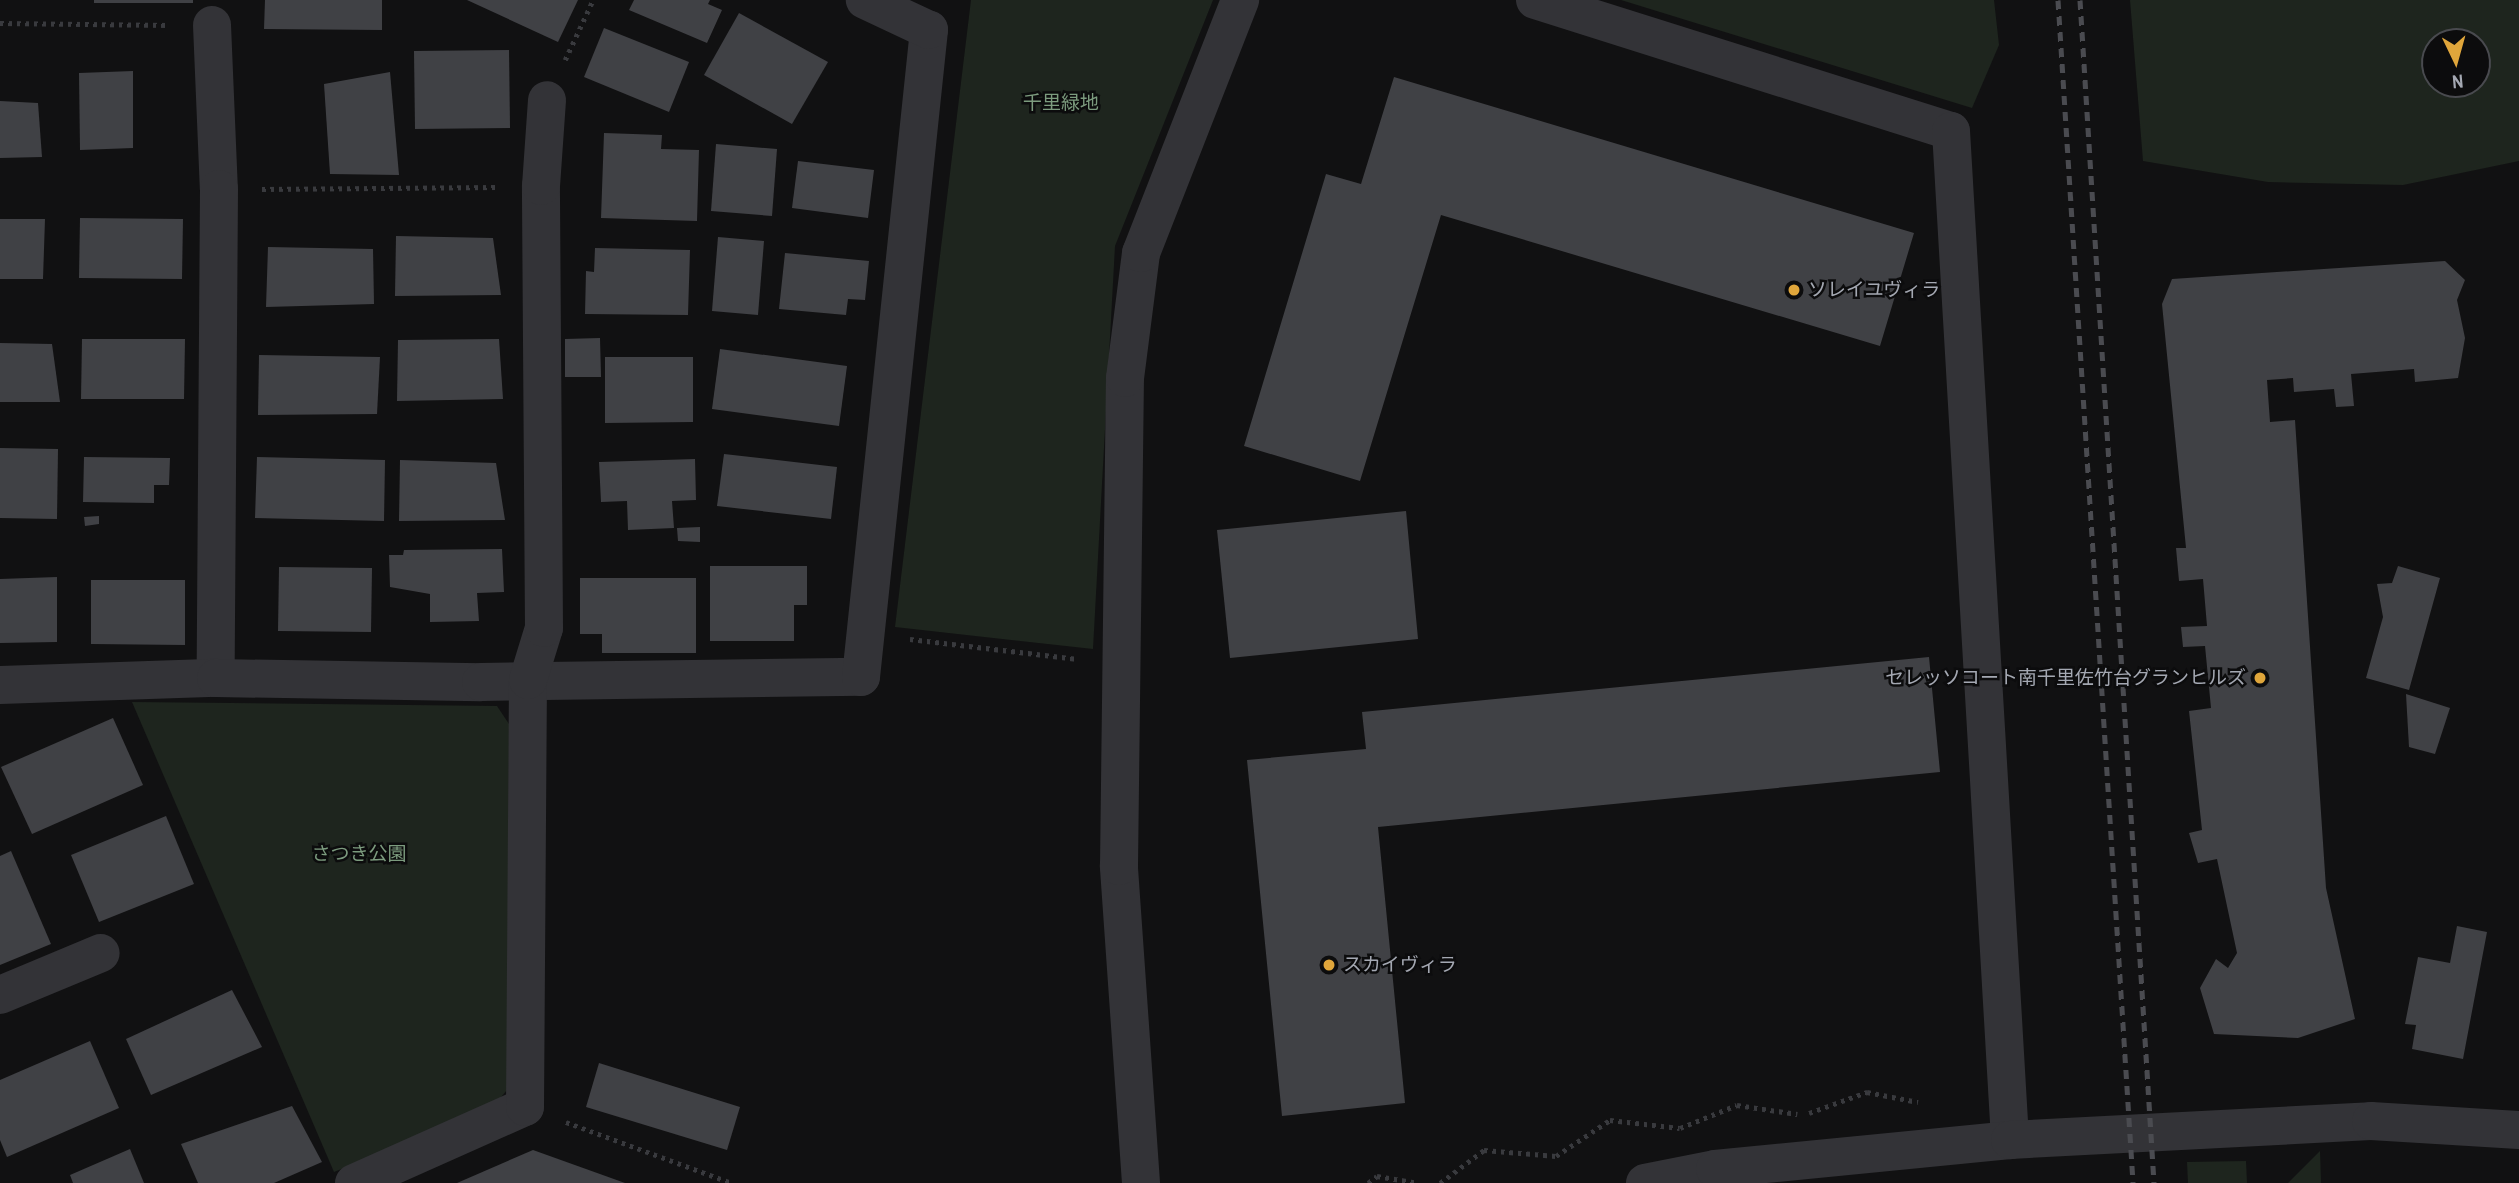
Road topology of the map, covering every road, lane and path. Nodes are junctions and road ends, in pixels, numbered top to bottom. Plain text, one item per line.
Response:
1 (593, 0) edge
2 (865, 0) edge
3 (1240, 0) edge
4 (1535, 0) edge
5 (0, 23) edge
6 (212, 25) joint
7 (547, 100) joint
8 (541, 186) junction
9 (219, 189) junction
10 (865, 634) junction
11 (1084, 660) dead end
12 (216, 678) junction
13 (528, 680) junction
14 (0, 685) edge
15 (101, 953) dead end
16 (0, 995) edge
17 (1930, 1104) dead end
18 (570, 1124) dead end
19 (2519, 1130) edge
20 (2010, 1140) junction
21 (354, 1183) edge
22 (733, 1183) edge
23 (1141, 1183) edge
24 (1368, 1183) edge
25 (1418, 1183) edge
26 (1440, 1183) edge
27 (1645, 1183) edge

1 - 7 path
2 - 10 street
3 - 23 street
4 - 20 street
5 - 6 path
6 - 9 street
7 - 8 street
8 - 9 path
8 - 13 street
9 - 12 street
10 - 11 path
10 - 13 street
12 - 13 street
12 - 14 street
13 - 21 street
15 - 16 street
17 - 26 path
18 - 22 path
19 - 20 street
20 - 27 street
24 - 25 path

